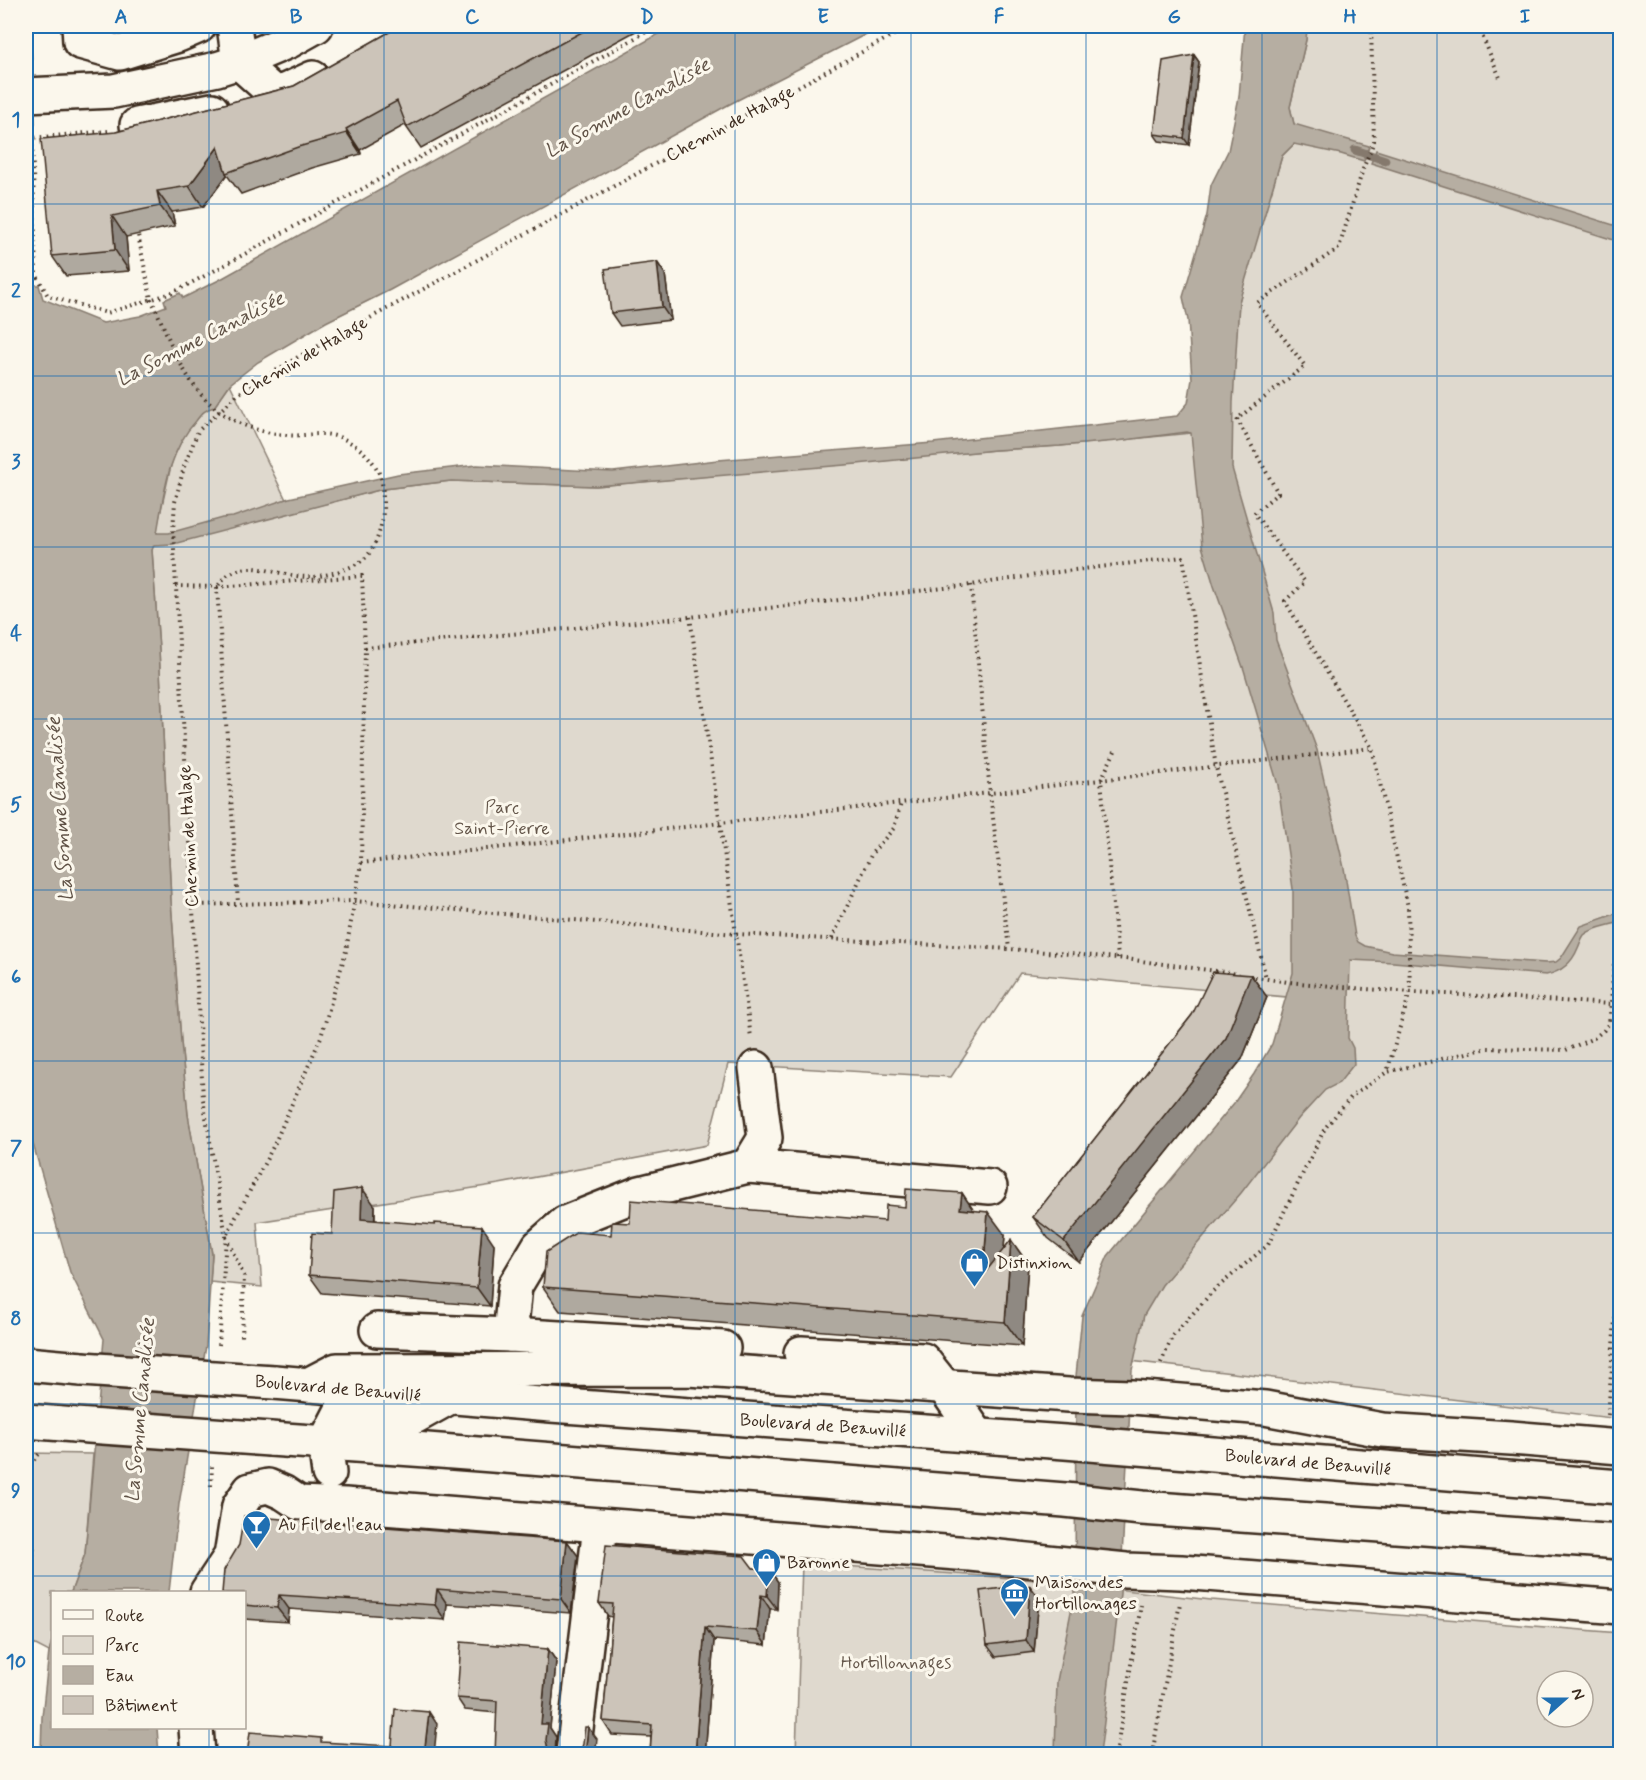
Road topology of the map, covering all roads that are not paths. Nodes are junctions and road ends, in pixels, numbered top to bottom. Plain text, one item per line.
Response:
1 (79, 26) edge
2 (199, 26) edge
3 (234, 26) edge
4 (316, 26) edge
5 (239, 62) junction
6 (338, 66) edge
7 (32, 94) edge
8 (276, 95) junction
9 (124, 128) edge
10 (756, 1068) road end
11 (748, 1166) junction
12 (990, 1187) dead end
13 (377, 1330) dead end
14 (510, 1335) junction
15 (26, 1364) edge
16 (447, 1384) junction
17 (943, 1385) junction
18 (26, 1421) edge
19 (978, 1436) junction
20 (1614, 1436) edge
21 (306, 1449) junction
22 (1620, 1487) edge
23 (345, 1505) junction
24 (600, 1526) junction
25 (1620, 1542) edge
26 (208, 1591) edge
27 (1620, 1607) edge
28 (196, 1729) edge
29 (198, 1755) edge
30 (573, 1755) edge

1 - 2 main road
3 - 5 main road
4 - 5 main road
5 - 7 main road
5 - 8 main road
6 - 8 main road
8 - 9 main road
10 - 11 main road
11 - 12 main road
11 - 14 main road
13 - 14 main road
14 - 16 main road
14 - 17 main road
15 - 16 main road, Boulevard de Beauvillé, bridge
16 - 17 main road
16 - 19 main road, Boulevard de Beauvillé
16 - 21 main road
17 - 19 main road
17 - 20 main road
18 - 21 main road, bridge
19 - 22 main road, Boulevard de Beauvillé
21 - 23 main road
21 - 25 main road
23 - 24 main road
23 - 26 main road
24 - 27 main road
24 - 30 main road
28 - 29 main road

